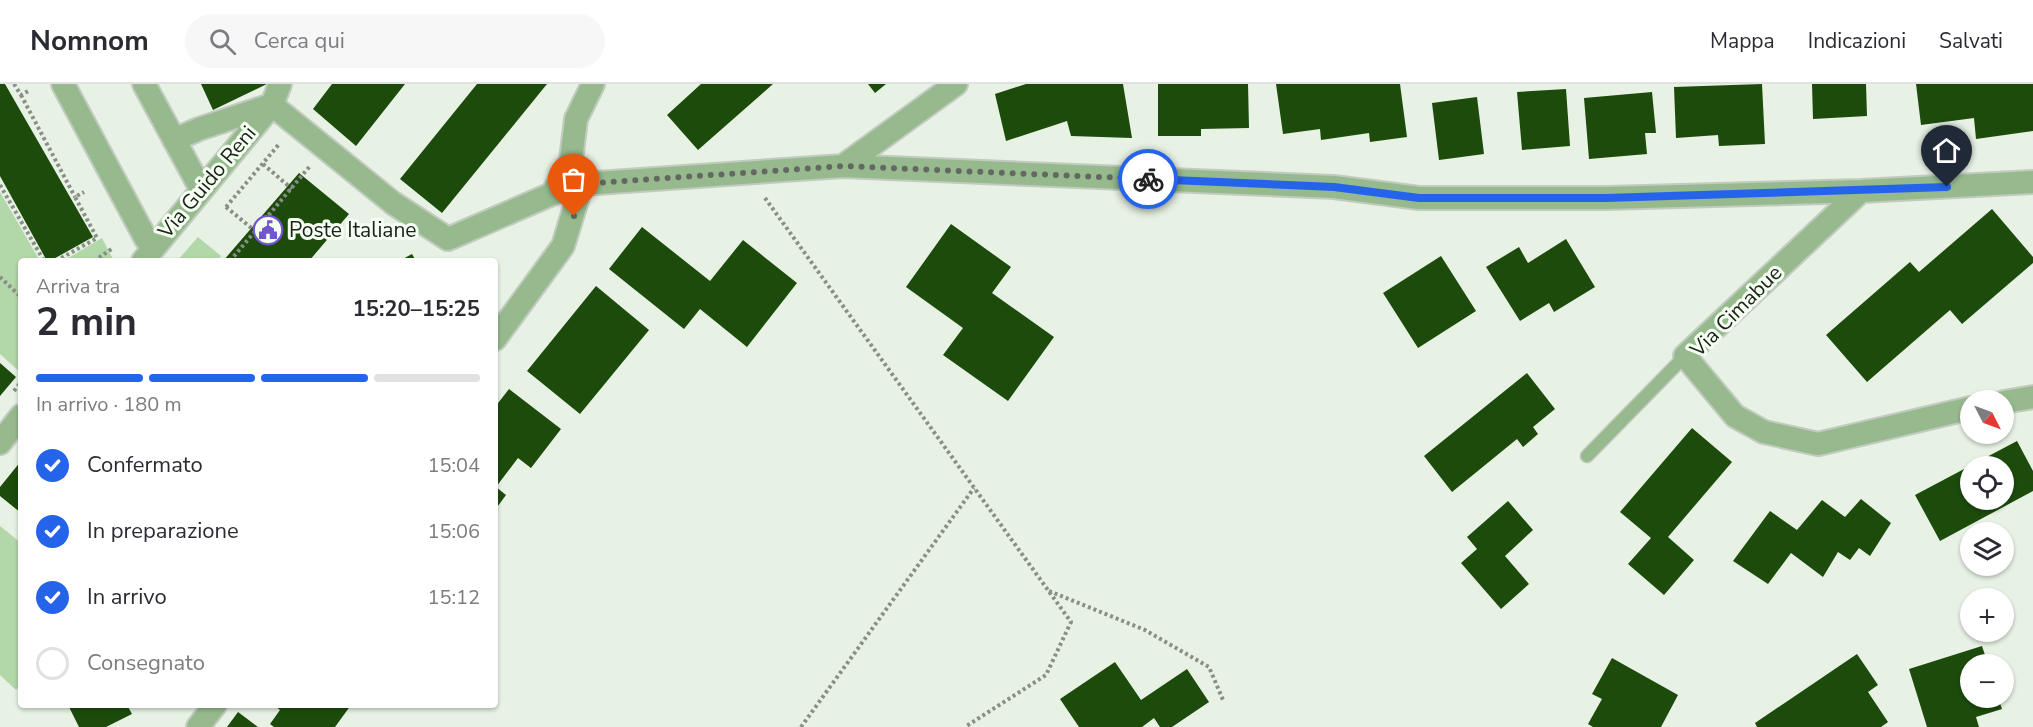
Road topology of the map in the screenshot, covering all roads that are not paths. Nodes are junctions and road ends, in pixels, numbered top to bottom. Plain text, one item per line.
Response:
1 (63, 84) edge
2 (144, 84) edge
3 (593, 84) edge
4 (956, 84) edge
5 (276, 94) edge
6 (174, 140) junction
7 (843, 166) junction
8 (2033, 182) edge
9 (582, 184) junction
10 (201, 189) junction
11 (1861, 192) junction
12 (552, 194) junction
13 (149, 254) edge
14 (498, 335) edge
15 (1685, 356) junction
16 (2033, 397) edge
17 (2014, 400) edge
18 (1960, 411) edge
19 (18, 420) edge
20 (0, 443) edge
21 (1587, 456) dead end
22 (213, 708) edge
23 (198, 727) edge

1 - 13 street
2 - 6 street
3 - 12 street
4 - 7 street
5 - 6 street
5 - 10 street, Via Guido Reni
5 - 12 street
6 - 10 street
7 - 9 street
7 - 11 street
8 - 11 street
9 - 12 street
9 - 14 street
10 - 13 street, Via Guido Reni
11 - 15 street, Via Cimabue
15 - 18 street, Via Cimabue
15 - 21 lane
16 - 17 street
19 - 20 street
22 - 23 street

